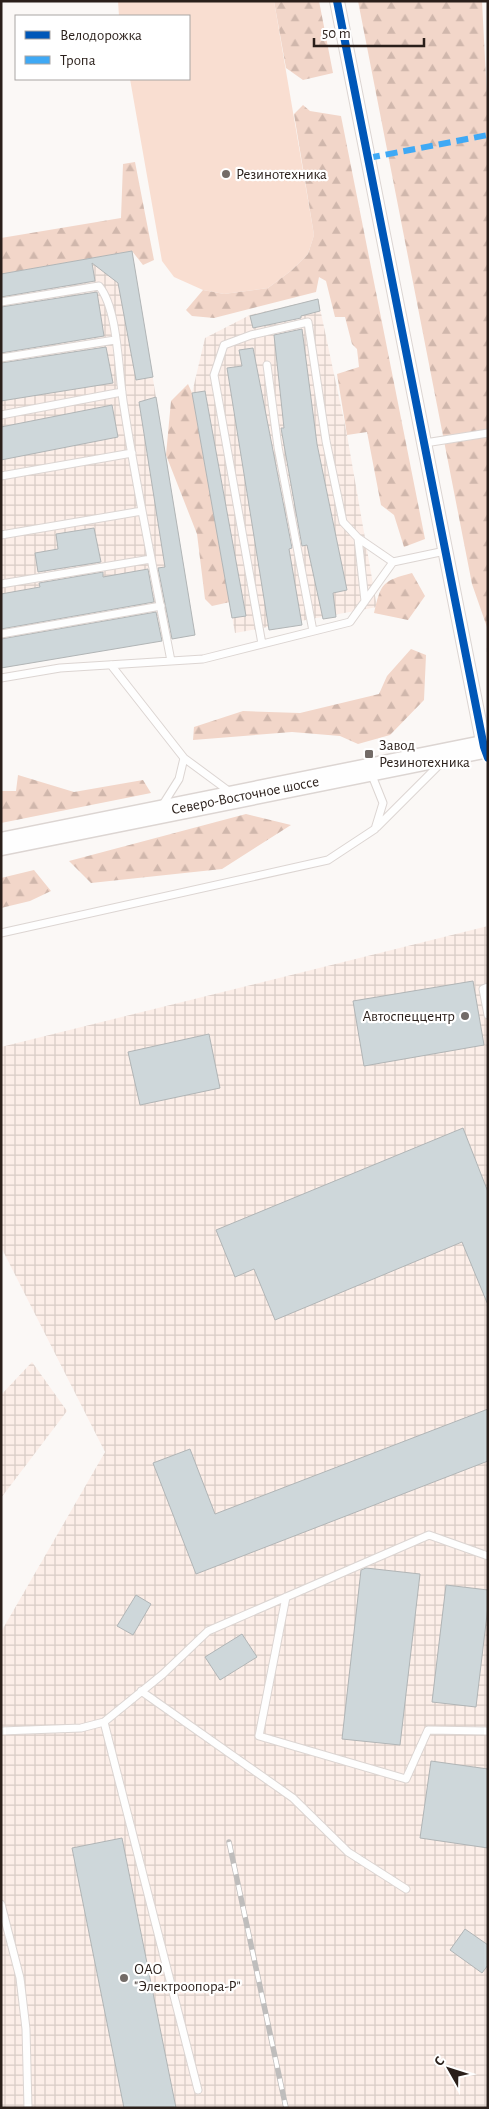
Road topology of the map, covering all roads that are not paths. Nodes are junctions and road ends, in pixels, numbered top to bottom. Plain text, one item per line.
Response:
1 (337, 1) edge
2 (1, 302) edge
3 (115, 340) junction
4 (1, 358) edge
5 (267, 365) dead end
6 (122, 392) junction
7 (1, 415) edge
8 (488, 433) edge
9 (425, 443) junction
10 (132, 453) junction
11 (1, 476) edge
12 (142, 511) junction
13 (1, 535) edge
14 (358, 538) junction
15 (445, 551) junction
16 (152, 559) junction
17 (393, 562) junction
18 (1, 584) edge
19 (365, 601) junction
20 (160, 606) junction
21 (313, 631) junction
22 (1, 634) edge
23 (262, 644) junction
24 (171, 661) junction
25 (111, 665) junction
26 (1, 678) edge
27 (486, 746) edge
28 (450, 754) junction
29 (184, 758) junction
30 (370, 770) junction
31 (236, 797) junction
32 (158, 812) junction
33 (375, 829) junction
34 (1, 844) edge
35 (1, 933) edge
36 (488, 987) edge
37 (488, 1015) edge
38 (488, 1556) edge
39 (286, 1597) junction
40 (141, 1692) junction
41 (104, 1722) junction
42 (1, 1731) edge
43 (488, 1731) edge
44 (406, 1889) dead end
45 (1, 1904) edge
46 (198, 2090) dead end
47 (28, 2108) edge

1 - 9 street
2 - 3 lane
3 - 4 lane
3 - 6 lane
5 - 21 lane
6 - 7 lane
6 - 10 lane
8 - 9 lane
9 - 15 street
10 - 11 lane
10 - 12 lane
12 - 13 lane
12 - 16 lane
14 - 17 lane
14 - 19 lane
14 - 23 lane
15 - 17 lane
15 - 27 street
16 - 18 lane
16 - 20 lane
17 - 19 lane
19 - 21 lane
20 - 22 lane
20 - 24 lane
21 - 23 lane
23 - 24 lane
24 - 25 lane
25 - 26 lane
25 - 29 lane
27 - 28 main road, Северо-Восточное шоссе
28 - 30 main road, Северо-Восточное шоссе
28 - 33 lane
29 - 31 lane
29 - 32 lane
30 - 31 main road, Северо-Восточное шоссе
30 - 33 lane
31 - 32 main road, Северо-Восточное шоссе
32 - 34 main road, Северо-Восточное шоссе
33 - 35 lane
36 - 37 lane
38 - 39 lane
39 - 40 lane
39 - 43 lane
40 - 41 lane
40 - 44 lane
41 - 42 lane
41 - 46 lane
45 - 47 lane

